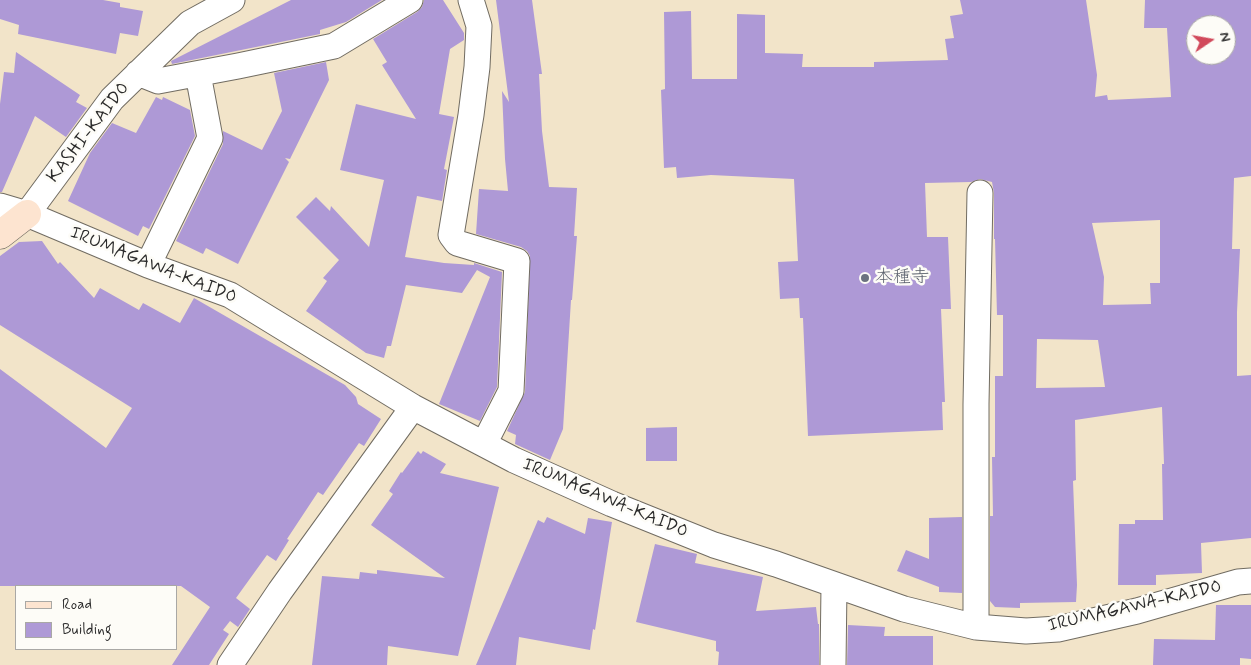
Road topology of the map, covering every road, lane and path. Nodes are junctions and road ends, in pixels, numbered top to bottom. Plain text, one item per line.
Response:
1 (232, 0) edge
2 (410, 0) edge
3 (471, 0) edge
4 (138, 72) junction
5 (198, 74) junction
6 (980, 193) dead end
7 (0, 206) edge
8 (27, 214) junction
9 (0, 235) edge
10 (148, 265) junction
11 (413, 407) junction
12 (484, 444) junction
13 (1251, 581) edge
14 (834, 586) junction
15 (976, 627) junction
16 (230, 665) edge
17 (833, 665) edge

1 - 4 street, KASHI-KAIDO
2 - 5 street
3 - 12 street
4 - 5 street
4 - 8 street, KASHI-KAIDO
5 - 10 street
6 - 15 street
7 - 8 street, IRUMAGAWA-KAIDO
8 - 9 street, KASHI-KAIDO
8 - 10 street, IRUMAGAWA-KAIDO
10 - 11 street, IRUMAGAWA-KAIDO
11 - 12 street, IRUMAGAWA-KAIDO
11 - 16 street
12 - 14 street, IRUMAGAWA-KAIDO
13 - 15 street, IRUMAGAWA-KAIDO
14 - 15 street, IRUMAGAWA-KAIDO
14 - 17 street

